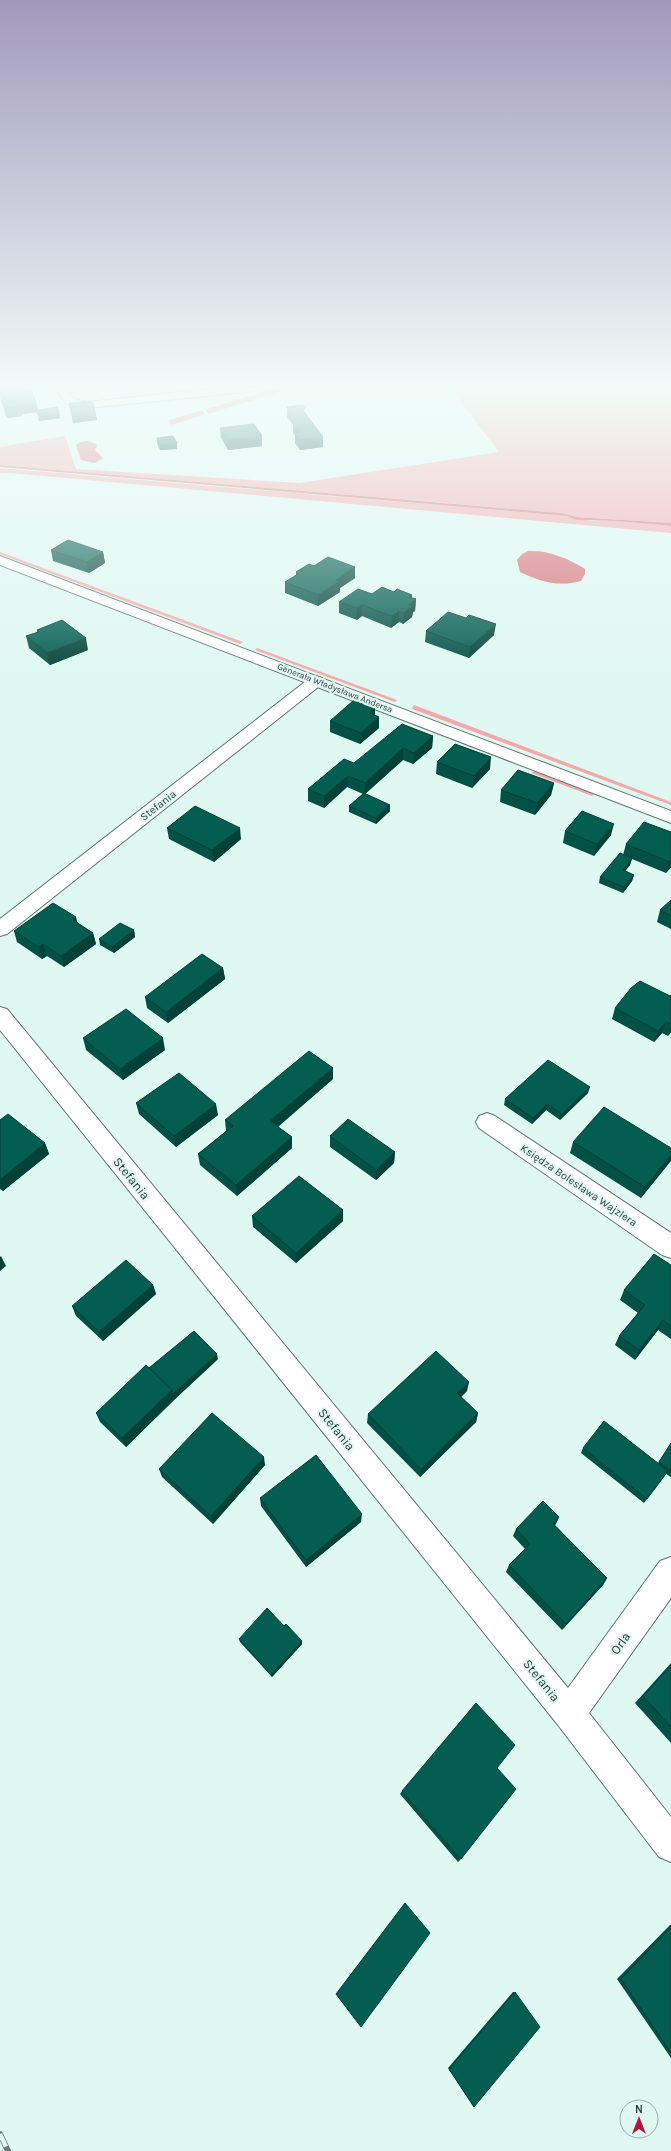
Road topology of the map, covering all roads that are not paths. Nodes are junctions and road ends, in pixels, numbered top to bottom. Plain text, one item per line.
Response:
1 (0, 560) edge
2 (316, 681) junction
3 (671, 817) edge
4 (0, 929) edge
5 (0, 1015) edge
6 (487, 1122) dead end
7 (671, 1247) edge
8 (671, 1572) edge
9 (569, 1714) junction
10 (671, 1845) edge

1 - 2 street, Generała Władysława Andersa
2 - 3 street, Generała Władysława Andersa
2 - 4 street, Stefania
5 - 9 street, Stefania
6 - 7 street, Księdza Bolesława Wajzlera
8 - 9 street, Orla
9 - 10 street, Stefania

